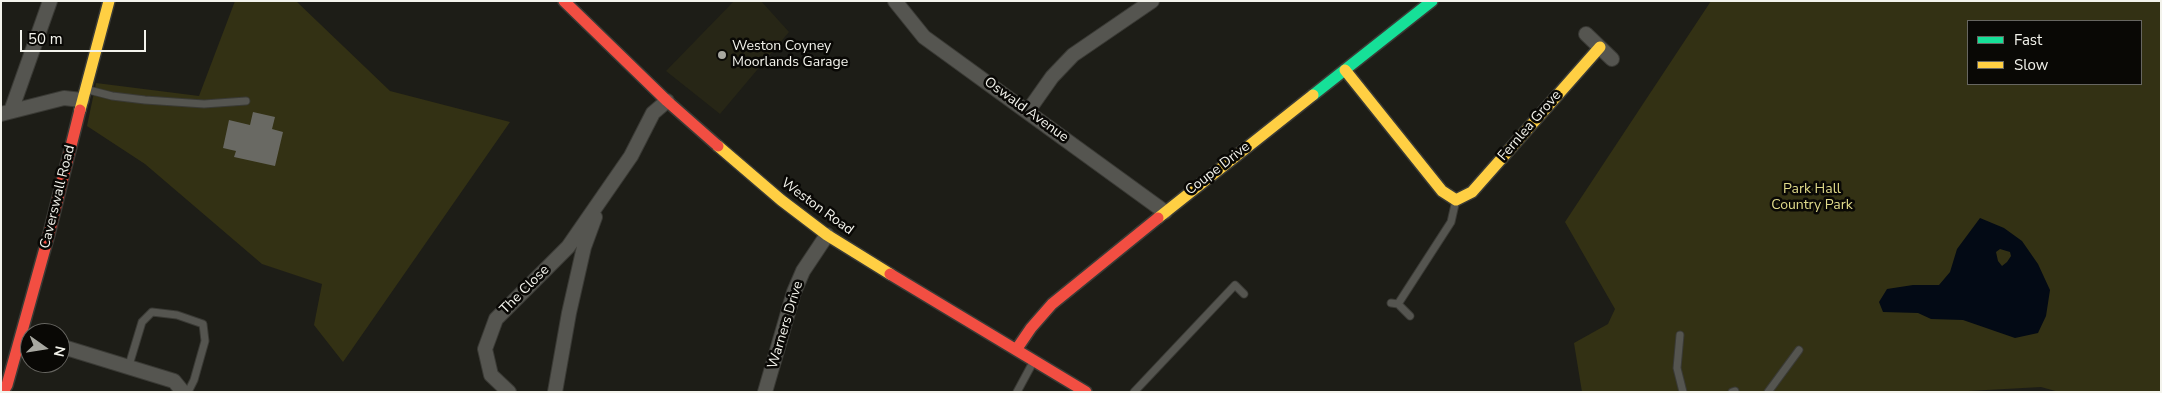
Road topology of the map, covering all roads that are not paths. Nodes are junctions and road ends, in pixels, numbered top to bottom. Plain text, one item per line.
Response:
1 (50, 1) edge
2 (109, 1) edge
3 (564, 1) edge
4 (895, 1) edge
5 (1152, 1) edge
6 (1432, 1) edge
7 (1586, 34) dead end
8 (1600, 47) junction
9 (1612, 59) dead end
10 (1344, 70) junction
11 (84, 95) junction
12 (246, 101) dead end
13 (666, 101) junction
14 (1028, 111) junction
15 (6, 112) edge
16 (604, 196) junction
17 (1456, 200) junction
18 (1165, 212) junction
19 (827, 235) junction
20 (1244, 294) dead end
21 (1410, 316) dead end
22 (29, 323) edge
23 (1680, 335) dead end
24 (70, 349) edge
25 (1016, 350) junction
26 (1799, 350) dead end
27 (20, 351) edge
28 (1034, 362) junction
29 (129, 366) junction
30 (3, 392) edge
31 (183, 392) edge
32 (188, 392) edge
33 (509, 392) edge
34 (556, 392) edge
35 (765, 392) edge
36 (1017, 392) edge
37 (1086, 392) edge
38 (1134, 392) edge
39 (1683, 392) edge
40 (1768, 392) edge

1 - 15 street
2 - 11 main road, Caverswall Road
3 - 13 main road, Weston Road
4 - 14 street, Oswald Avenue
5 - 14 street
6 - 10 main road, Coupe Drive
7 - 8 street
8 - 9 street
8 - 17 main road, Fernlea Grove
10 - 17 main road
10 - 18 main road, Coupe Drive
11 - 12 lane
11 - 15 street
11 - 22 main road, Caverswall Road
13 - 16 street, The Close
13 - 19 main road, Weston Road
14 - 18 street, Oswald Avenue
16 - 33 street, The Close
16 - 34 street, The Close
17 - 21 lane
18 - 25 main road, Coupe Drive
19 - 25 main road, Weston Road
19 - 35 street, Warners Drive
20 - 38 lane
23 - 39 lane
24 - 29 street
25 - 28 main road, Weston Road
26 - 40 lane
27 - 30 main road, Caverswall Road
28 - 36 lane
28 - 37 main road, Weston Road
29 - 31 street
29 - 32 lane

